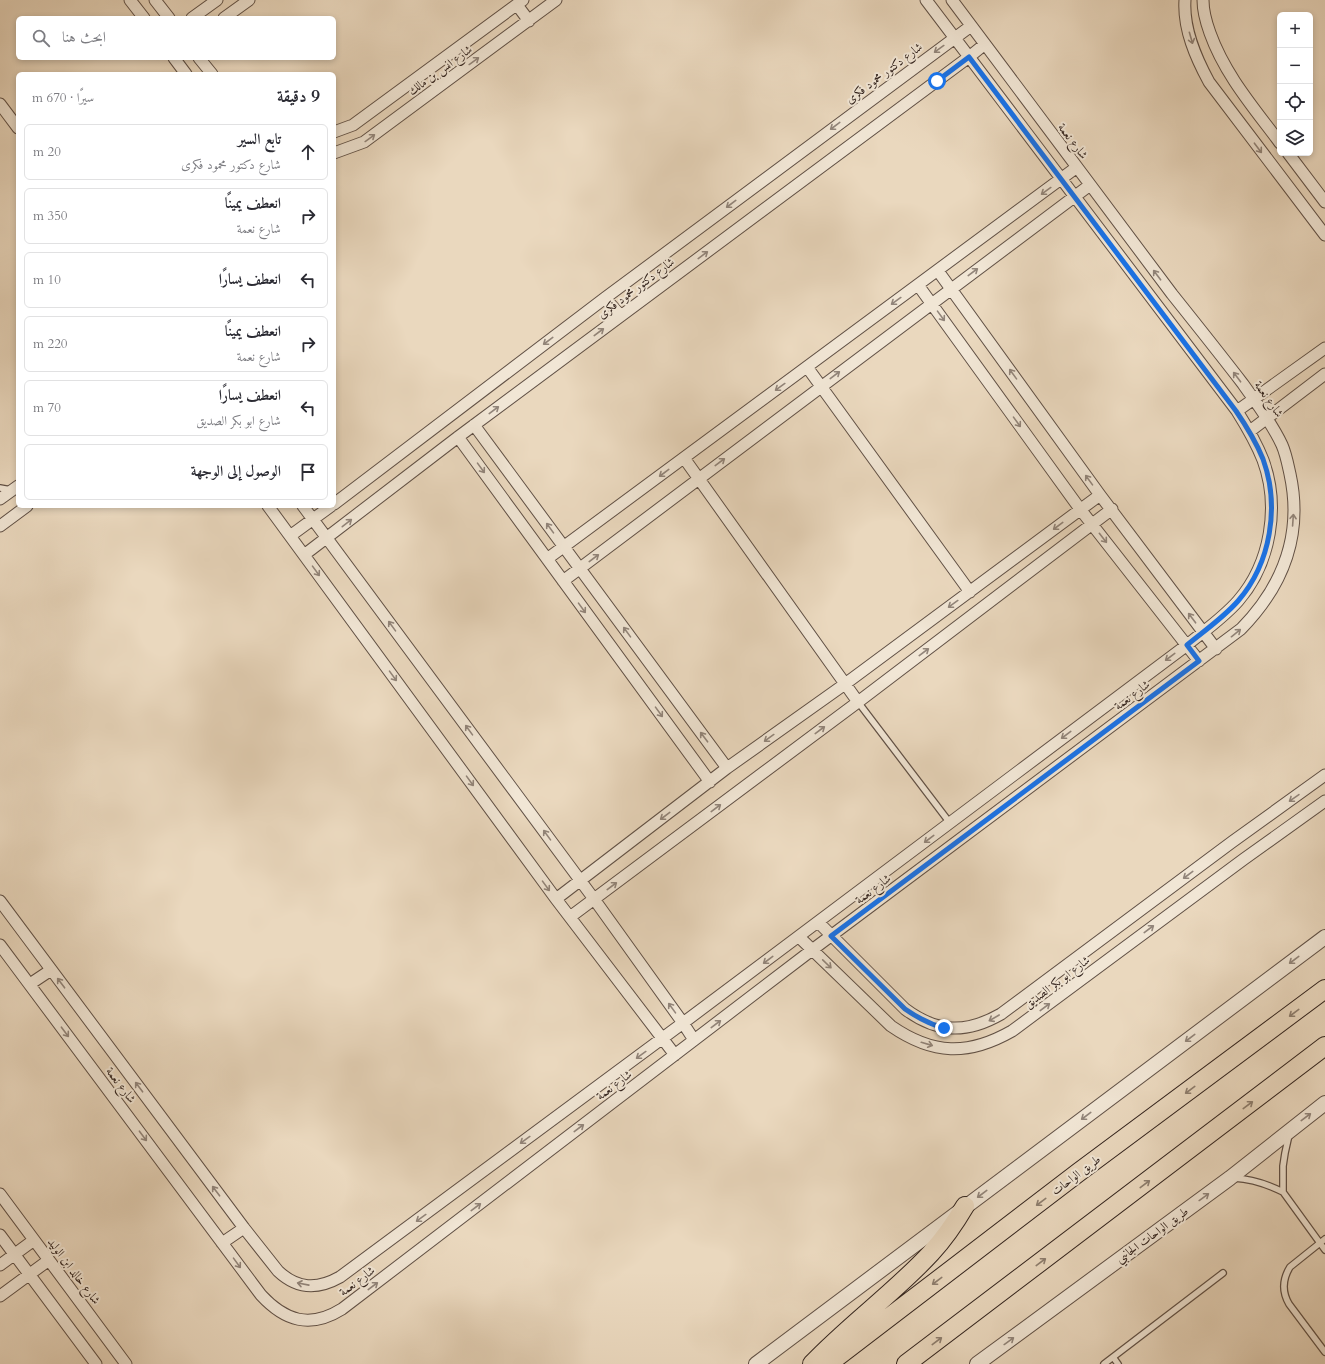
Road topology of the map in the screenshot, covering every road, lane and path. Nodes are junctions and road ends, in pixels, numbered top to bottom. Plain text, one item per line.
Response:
1 (130, 0) edge
2 (155, 0) edge
3 (216, 0) edge
4 (249, 0) edge
5 (556, 0) edge
6 (926, 0) edge
7 (952, 0) edge
8 (1185, 0) edge
9 (1203, 0) edge
10 (520, 2) edge
11 (142, 16) edge
12 (167, 16) edge
13 (195, 16) edge
14 (227, 16) edge
15 (529, 20) junction
16 (971, 26) junction
17 (954, 38) junction
18 (985, 44) junction
19 (969, 57) junction
20 (176, 60) edge
21 (202, 60) edge
22 (184, 72) edge
23 (210, 72) edge
24 (0, 104) edge
25 (16, 125) edge
26 (336, 131) edge
27 (1277, 139) edge
28 (336, 152) edge
29 (1290, 156) edge
30 (1077, 167) junction
31 (1061, 179) junction
32 (1090, 185) junction
33 (1074, 196) junction
34 (1325, 202) edge
35 (1325, 236) edge
36 (938, 271) junction
37 (918, 285) junction
38 (951, 288) junction
39 (605, 298) junction
40 (932, 303) junction
41 (621, 316) junction
42 (1325, 348) edge
43 (807, 368) junction
44 (1325, 374) edge
45 (821, 386) junction
46 (1253, 398) junction
47 (1236, 411) junction
48 (1267, 418) junction
49 (474, 425) junction
50 (1250, 431) junction
51 (458, 437) junction
52 (684, 458) junction
53 (699, 478) junction
54 (0, 488) edge
55 (16, 488) edge
56 (1100, 494) junction
57 (0, 499) edge
58 (336, 502) edge
59 (24, 508) edge
60 (269, 508) edge
61 (305, 508) edge
62 (328, 508) edge
63 (1080, 509) junction
64 (1112, 509) junction
65 (313, 519) junction
66 (1092, 524) junction
67 (0, 526) edge
68 (290, 536) junction
69 (327, 538) junction
70 (564, 547) junction
71 (304, 555) junction
72 (547, 559) junction
73 (580, 568) junction
74 (563, 581) junction
75 (970, 592) junction
76 (1203, 632) junction
77 (1187, 645) junction
78 (1216, 649) junction
79 (1199, 661) junction
80 (845, 684) junction
81 (858, 702) junction
82 (727, 768) junction
83 (1325, 775) edge
84 (710, 782) junction
85 (1325, 801) edge
86 (950, 823) junction
87 (580, 880) junction
88 (556, 899) junction
89 (594, 899) junction
90 (0, 901) edge
91 (570, 917) junction
92 (818, 922) junction
93 (831, 936) junction
94 (799, 937) junction
95 (1325, 937) edge
96 (0, 945) edge
97 (812, 950) junction
98 (51, 970) junction
99 (30, 984) junction
100 (1325, 989) edge
101 (683, 1024) junction
102 (663, 1038) junction
103 (694, 1040) junction
104 (1325, 1046) edge
105 (675, 1055) junction
106 (1325, 1103) edge
107 (1292, 1128) junction
108 (1230, 1178) junction
109 (1283, 1192) junction
110 (0, 1194) edge
111 (966, 1206) junction
112 (244, 1228) junction
113 (0, 1235) edge
114 (34, 1240) junction
115 (1322, 1241) edge
116 (222, 1243) junction
117 (1325, 1250) edge
118 (14, 1255) junction
119 (49, 1260) junction
120 (0, 1265) edge
121 (1223, 1273) dead end
122 (29, 1275) junction
123 (0, 1296) edge
124 (1325, 1352) edge
125 (1113, 1357) junction
126 (96, 1364) edge
127 (126, 1364) edge
128 (756, 1364) edge
129 (812, 1364) edge
130 (828, 1364) edge
131 (906, 1364) edge
132 (978, 1364) edge
133 (1104, 1364) edge
134 (1118, 1364) edge

1 - 11 street
2 - 12 street
3 - 13 street
4 - 14 street
5 - 15 street, شارع انس بن مالك
6 - 17 street, شارع نعمة
7 - 16 street, شارع نعمة
8 -> 35 street
9 - 27 street
10 - 15 street
10 - 26 street, شارع انس بن مالك
28 -> 15 street, شارع انس بن مالك
16 - 17 street, شارع دكتور محمود فكرى
16 - 18 street, شارع نعمة
17 - 19 street, شارع نعمة
17 -> 39 street, شارع دكتور محمود فكرى
18 - 19 street, شارع دكتور محمود فكرى
18 - 30 street, شارع نعمة
19 - 31 street, شارع نعمة
41 -> 19 street, شارع دكتور محمود فكرى
20 - 22 street
21 - 23 street
24 - 25 street
29 - 34 street
30 - 31 street
30 - 32 street, شارع نعمة
31 - 33 street, شارع نعمة
31 -> 36 street
32 - 33 street
46 -> 32 street, شارع نعمة
38 -> 33 street
33 - 47 street, شارع نعمة
36 - 37 street
36 - 38 street
37 - 40 street
37 -> 43 street
38 - 40 street
56 -> 38 street
39 - 41 street
39 -> 58 street, شارع دكتور محمود فكرى
45 -> 40 street
40 -> 63 street
49 -> 41 street, شارع دكتور محمود فكرى
42 - 46 street
43 - 45 street
43 -> 52 street
44 - 48 street
53 -> 45 street
45 - 75 street
46 - 47 street
46 - 48 street, شارع نعمة
47 - 50 street, شارع نعمة
48 - 50 street
78 -> 48 street, شارع نعمة
49 - 51 street, شارع دكتور محمود فكرى
70 -> 49 street
50 - 76 street, شارع نعمة
69 -> 51 street, شارع دكتور محمود فكرى
51 -> 72 street
52 - 53 street
52 -> 70 street
73 -> 53 street
53 - 80 street
54 - 55 lane
55 - 57 street
56 - 63 street
56 - 64 street
59 - 67 street
60 - 68 street
61 - 65 street
62 - 65 street
63 - 66 street
63 -> 75 street
64 - 66 street
76 -> 64 street
65 - 68 street
65 - 69 street
66 -> 77 street
81 -> 66 street
68 - 71 street
69 - 71 street, شارع دكتور محمود فكرى
87 -> 69 street
70 - 72 street
70 - 73 street
71 -> 88 street
72 - 74 street
73 - 74 street
82 -> 73 street
74 -> 84 street
75 -> 80 street
76 - 77 street, شارع نعمة
76 - 78 street
77 - 79 street
77 -> 86 street, شارع نعمة
78 - 79 street, شارع نعمة
79 - 93 street, شارع نعمة
80 - 81 street
80 -> 82 street
81 - 86 lane
89 -> 81 street
82 - 84 street
83 -> 93 street, شارع ابو بكر الصديق
84 -> 87 street
97 -> 85 street, شارع ابو بكر الصديق
86 -> 92 street, شارع نعمة
87 - 88 street
87 - 89 street
88 - 91 street
89 - 91 street
101 -> 89 street
90 - 98 street, شارع نعمة
91 - 102 street
92 - 93 street, شارع ابو بكر الصديق
92 - 94 street, شارع نعمة
93 - 97 street, شارع نعمة
94 - 97 street, شارع ابو بكر الصديق
94 -> 101 street, شارع نعمة
95 -> 111 street
96 - 99 street, شارع نعمة
103 -> 97 street, شارع نعمة
98 - 99 street
112 -> 98 street, شارع نعمة
99 -> 116 street, شارع نعمة
100 -> 130 highway, طريق الواحات
101 - 102 street, شارع نعمة
101 - 103 street
102 - 105 street
102 -> 112 street, شارع نعمة
103 - 105 street, شارع نعمة
131 -> 104 highway
116 -> 105 street, شارع نعمة
107 -> 106 street, طريق الواحات الجانبي
107 - 108 street, طريق الواحات الجانبي
107 - 109 lane
108 - 109 lane
132 -> 108 street, طريق الواحات الجانبي
109 - 115 lane
110 - 114 street, شارع خالد ابن الوليد
111 - 128 street
111 - 129 highway
112 - 116 street
113 - 118 street
114 - 118 street
114 - 119 street, شارع خالد ابن الوليد
115 - 117 lane
115 - 124 lane
118 - 120 street
118 - 122 street
119 - 122 street
119 - 127 street, شارع خالد ابن الوليد
121 - 125 lane
122 - 123 street
122 - 126 street
125 - 133 lane
125 - 134 lane

